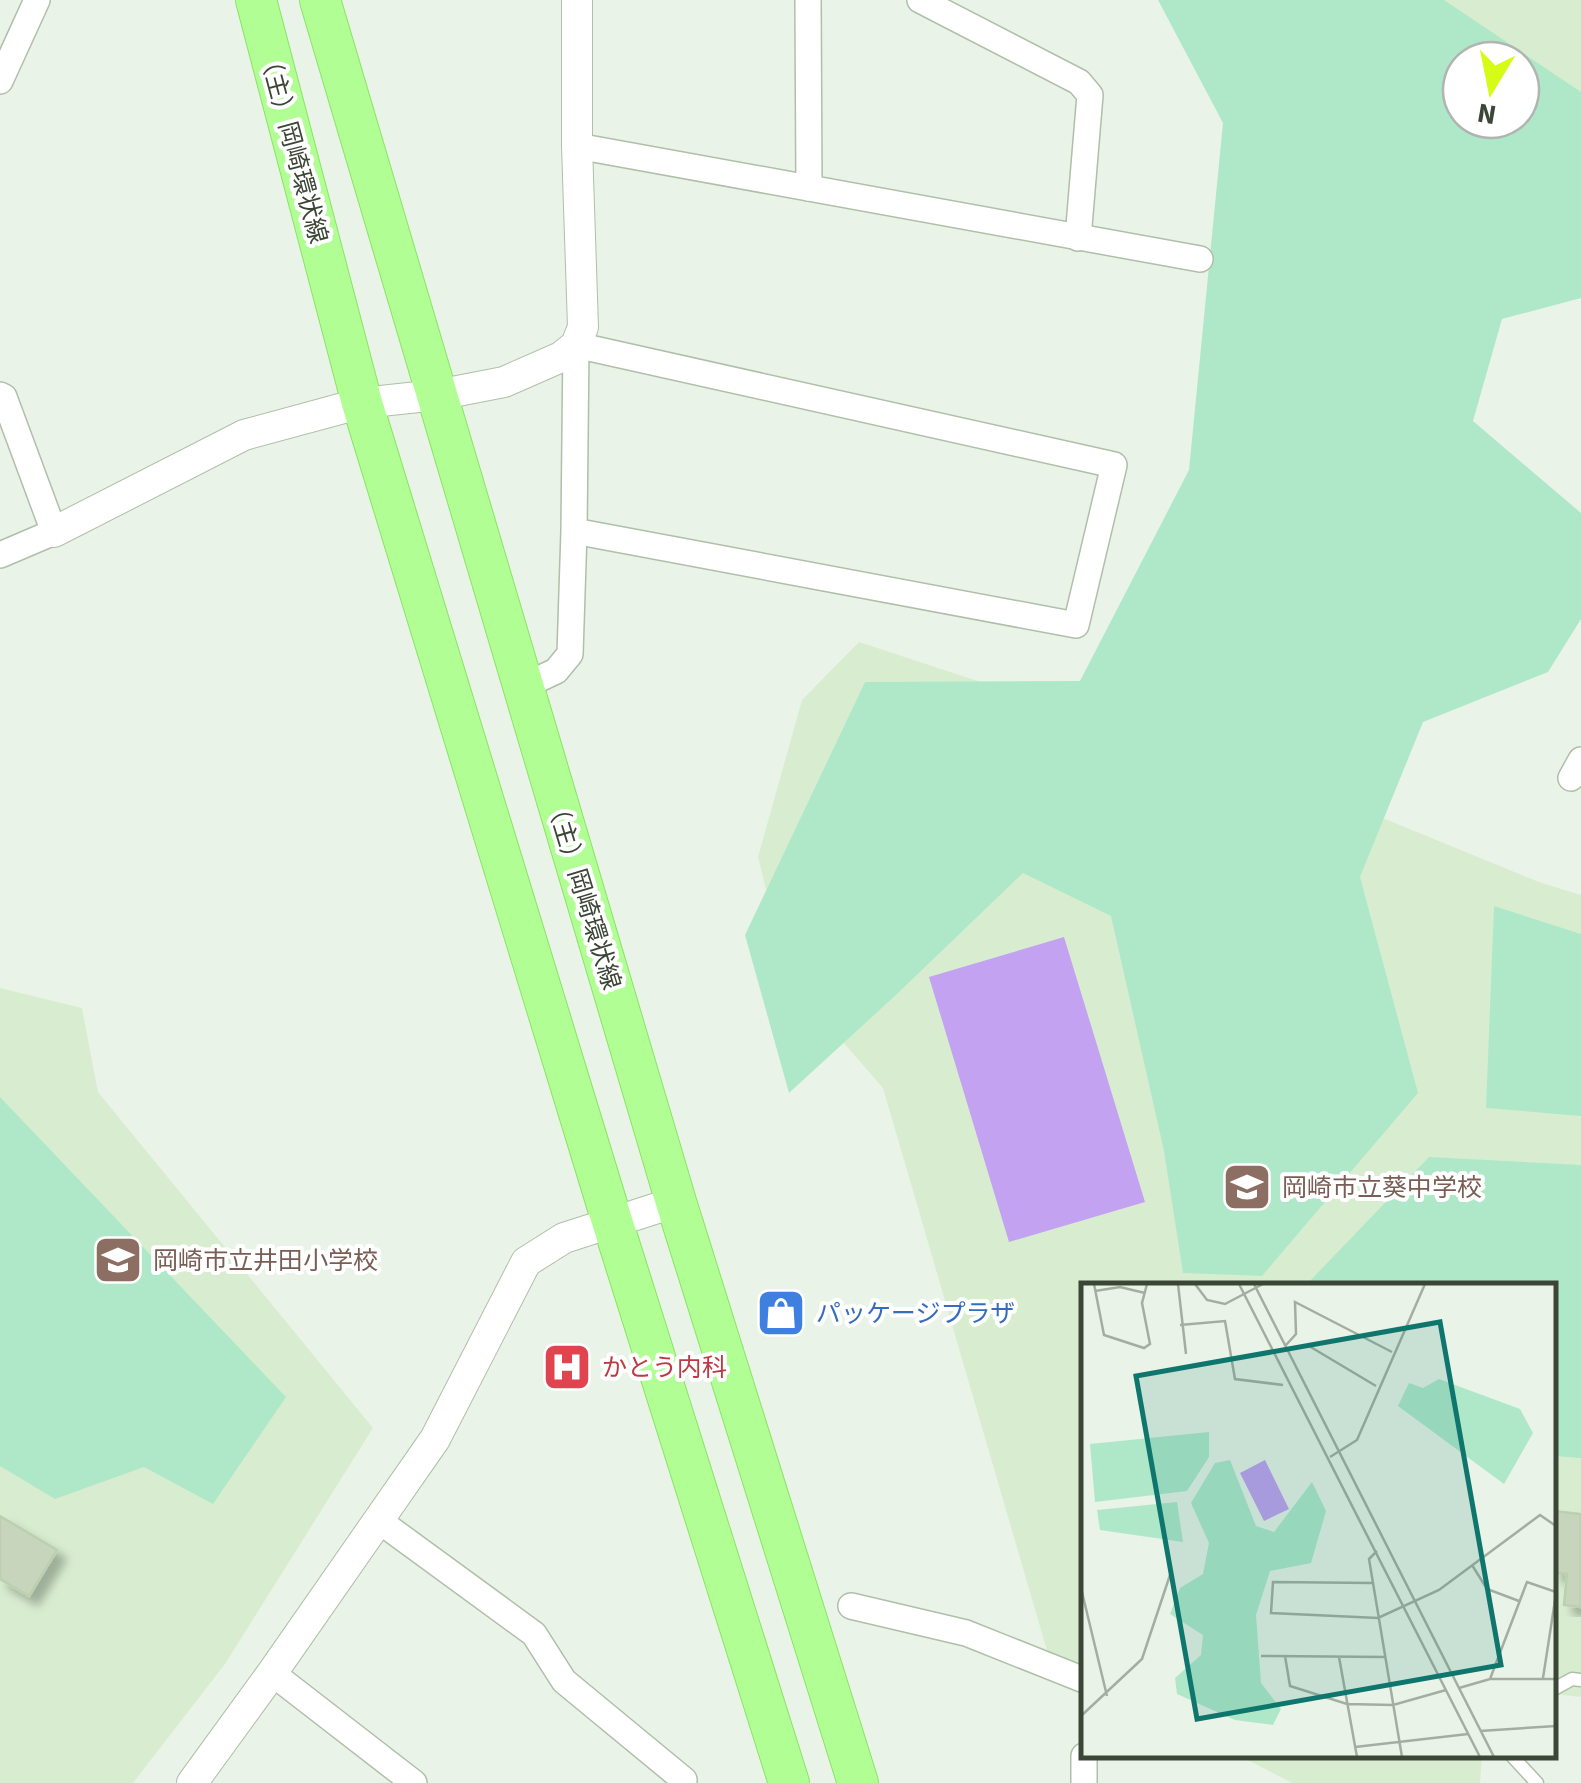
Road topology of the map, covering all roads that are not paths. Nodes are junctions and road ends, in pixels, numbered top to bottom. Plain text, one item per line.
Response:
1 (37, 0) edge
2 (256, 0) edge
3 (320, 0) edge
4 (577, 0) edge
5 (808, 0) edge
6 (920, 0) edge
7 (0, 81) edge
8 (578, 146) junction
9 (810, 188) junction
10 (1078, 238) junction
11 (1200, 259) dead end
12 (576, 345) junction
13 (0, 395) edge
14 (437, 395) junction
15 (362, 404) junction
16 (574, 531) junction
17 (54, 532) junction
18 (0, 555) edge
19 (522, 687) junction
20 (676, 1202) junction
21 (612, 1221) junction
22 (378, 1520) junction
23 (851, 1606) dead end
24 (272, 1674) junction
25 (1081, 1679) edge
26 (1581, 1680) edge
27 (1556, 1689) edge
28 (1514, 1758) edge
29 (684, 1780) dead end
30 (192, 1783) edge
31 (414, 1783) edge
32 (790, 1783) edge
33 (858, 1783) edge
34 (1537, 1783) edge

1 - 7 street
2 - 15 main road, （主）岡崎環状線
3 - 14 main road, （主）岡崎環状線
4 - 8 street
5 - 9 street
6 - 10 street
8 - 9 street
8 - 12 street
9 - 10 street
10 - 11 street
12 - 14 street
12 - 16 street
12 - 16 street
13 - 17 street
14 - 15 street
14 - 19 main road, （主）岡崎環状線
15 - 17 street
15 - 21 main road, （主）岡崎環状線
16 - 19 street
17 - 18 street
19 - 20 main road, （主）岡崎環状線
20 - 21 street
20 - 33 main road, （主）岡崎環状線
21 - 22 street
21 - 32 main road, （主）岡崎環状線
22 - 24 street
22 - 29 street
23 - 25 street
24 - 30 street
24 - 31 street
26 - 27 lane
28 - 34 lane

